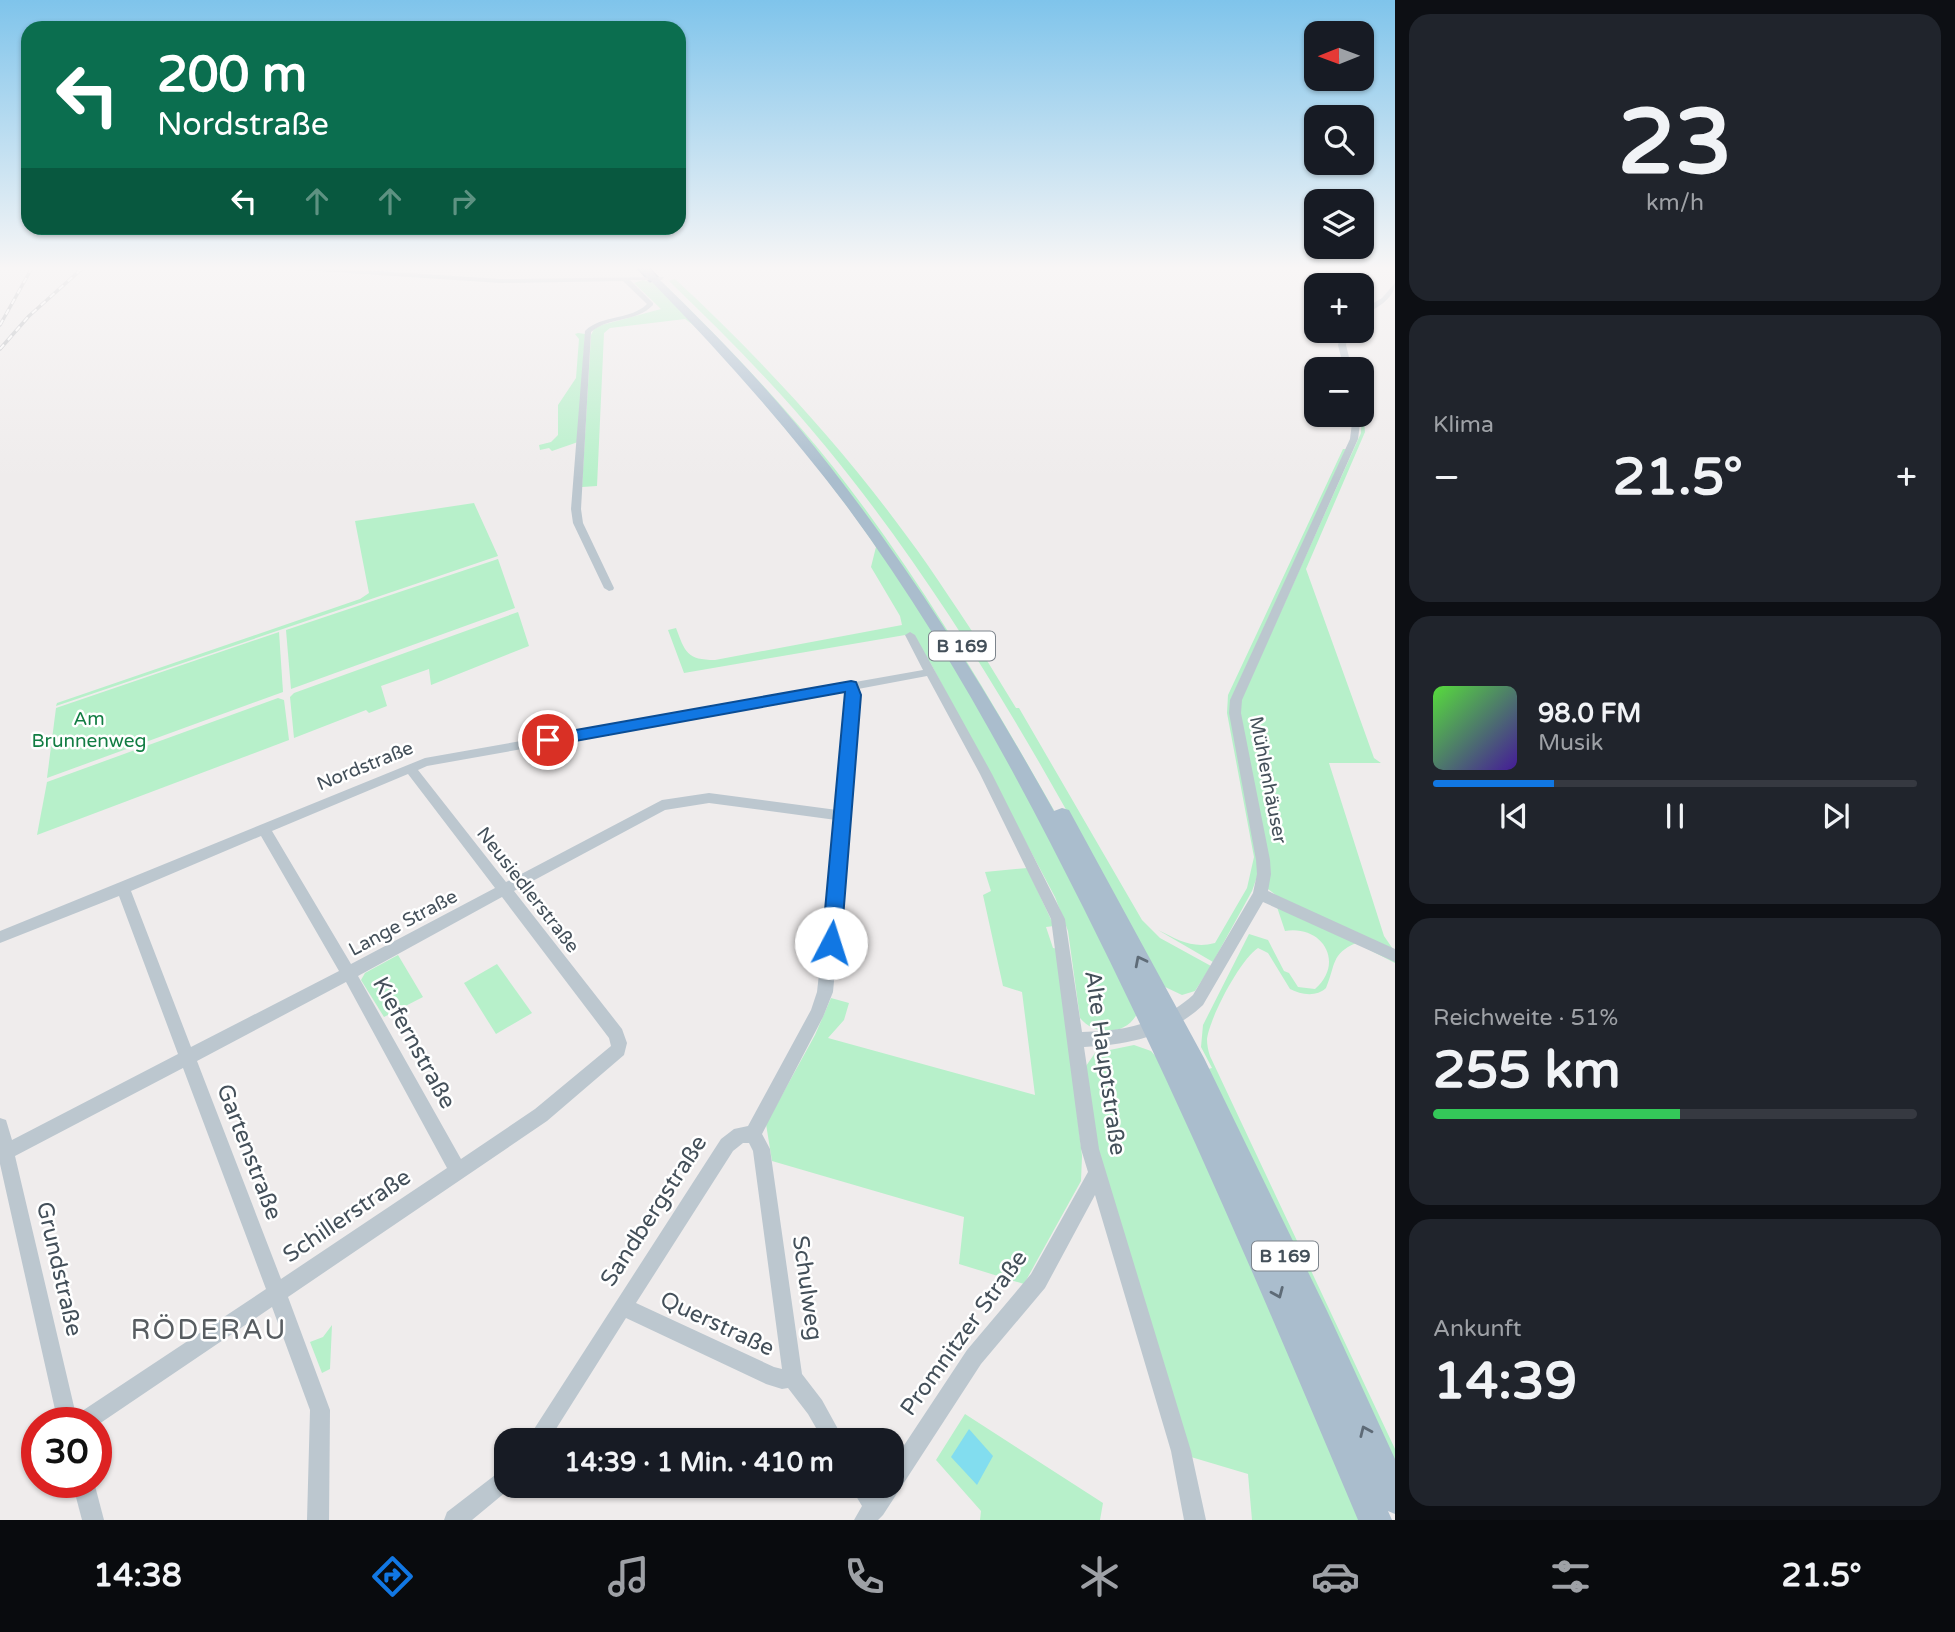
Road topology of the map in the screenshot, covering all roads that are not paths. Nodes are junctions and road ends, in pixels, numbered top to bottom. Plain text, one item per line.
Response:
1 (588, 337) edge
2 (712, 337) edge
3 (1356, 427) edge
4 (609, 588) dead end
5 (909, 635) dead end
6 (931, 672) junction
7 (851, 686) junction
8 (411, 768) junction
9 (842, 816) junction
10 (264, 829) junction
11 (124, 888) junction
12 (504, 891) junction
13 (1260, 894) junction
14 (0, 937) edge
15 (1395, 956) edge
16 (349, 974) junction
17 (1164, 1025) junction
18 (616, 1034) joint
19 (1076, 1040) junction
20 (186, 1058) junction
21 (0, 1126) edge
22 (753, 1133) junction
23 (3, 1154) edge
24 (458, 1171) junction
25 (1096, 1175) junction
26 (278, 1292) junction
27 (623, 1307) junction
28 (793, 1378) junction
29 (64, 1407) edge
30 (107, 1407) edge
31 (545, 1428) edge
32 (827, 1428) edge
33 (904, 1464) edge
34 (494, 1489) edge
35 (1395, 1497) edge
36 (87, 1498) edge
37 (881, 1498) edge
38 (870, 1514) edge
39 (93, 1520) edge
40 (318, 1520) edge
41 (455, 1520) edge
42 (1195, 1520) edge
43 (1374, 1520) edge

1 - 4 street
2 - 17 main road, B 169
3 - 13 street, Mühlenhäuser
5 - 6 street, Alte Hauptstraße
6 - 7 street, Nordstraße
6 - 19 street, Alte Hauptstraße
7 - 8 street, Nordstraße
7 - 9 street
8 - 10 street, Nordstraße
8 - 12 street, Neusiedlerstraße
9 - 12 street, Lange Straße
9 - 22 street
10 - 11 street, Nordstraße
10 - 16 street, Kiefernstraße
11 - 14 street, Nordstraße
11 - 20 street, Gartenstraße
12 - 16 street, Lange Straße
12 - 18 street, Neusiedlerstraße
13 - 15 street
13 - 17 street, Mühlenhäuser
16 - 20 street, Lange Straße
16 - 24 street, Kiefernstraße
17 - 19 street
35 -> 17 main road, B 169
17 -> 43 main road, B 169
18 - 24 street, Schillerstraße
19 - 25 street, Alte Hauptstraße
20 - 23 street, Lange Straße
20 - 26 street, Gartenstraße
21 - 23 street, Grundstraße
22 - 27 street, Sandbergstraße
22 - 28 street, Schulweg
23 - 29 street, Grundstraße
24 - 26 street, Schillerstraße
25 - 33 street, Promnitzer Straße
25 - 42 street, Alte Hauptstraße
26 - 30 street, Schillerstraße
26 - 40 street, Gartenstraße
27 - 28 street, Querstraße
27 - 31 street, Sandbergstraße
28 - 32 street, Schulweg
34 - 41 street
36 - 39 street
37 - 38 street, Promnitzer Straße

